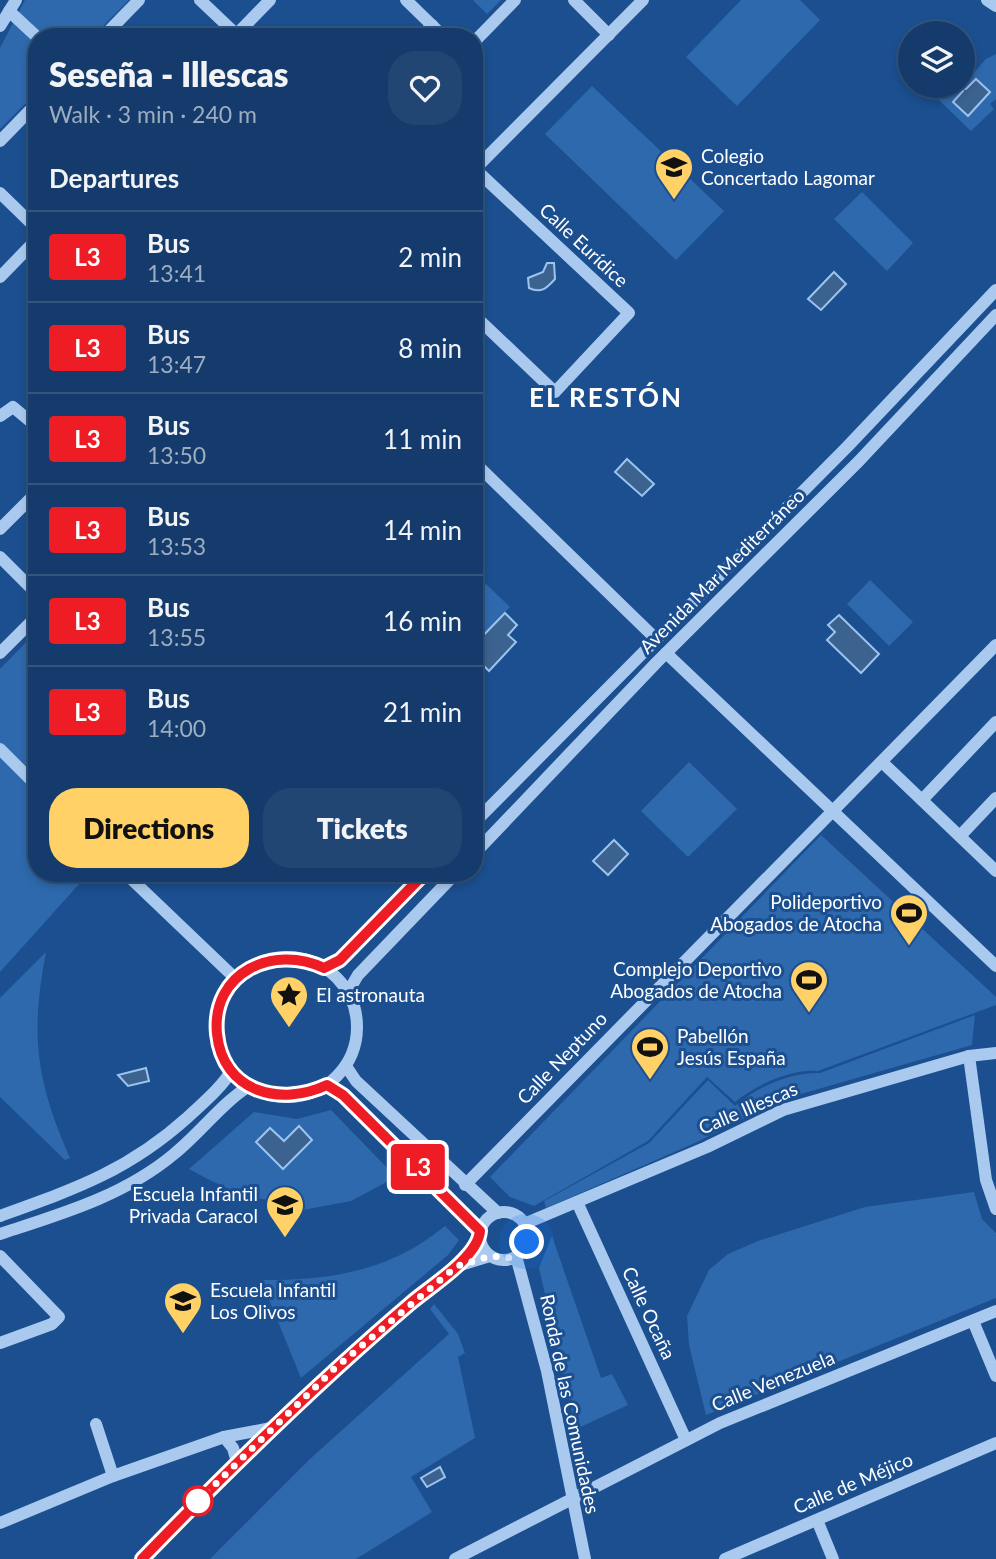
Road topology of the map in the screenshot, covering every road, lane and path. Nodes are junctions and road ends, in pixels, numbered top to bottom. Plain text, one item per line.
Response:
1 (139, 0) edge
2 (200, 0) edge
3 (270, 0) edge
4 (406, 0) edge
5 (515, 0) edge
6 (573, 0) edge
7 (643, 0) edge
8 (987, 0) edge
9 (12, 5) edge
10 (996, 6) edge
11 (432, 25) junction
12 (0, 26) edge
13 (30, 28) edge
14 (112, 28) edge
15 (228, 28) edge
16 (242, 28) edge
17 (429, 28) edge
18 (435, 28) edge
19 (483, 33) edge
20 (609, 35) junction
21 (28, 112) edge
22 (0, 141) edge
23 (483, 162) edge
24 (483, 177) edge
25 (0, 193) edge
26 (28, 220) edge
27 (28, 248) edge
28 (0, 277) edge
29 (996, 290) edge
30 (996, 315) edge
31 (483, 324) edge
32 (2, 413) edge
33 (28, 419) edge
34 (483, 471) edge
35 (28, 501) edge
36 (0, 530) edge
37 (0, 557) edge
38 (28, 585) edge
39 (28, 625) edge
40 (655, 638) junction
41 (996, 645) edge
42 (0, 653) edge
43 (666, 653) junction
44 (985, 657) junction
45 (996, 667) edge
46 (996, 722) edge
47 (0, 749) edge
48 (883, 763) junction
49 (28, 777) edge
50 (996, 798) edge
51 (922, 800) junction
52 (833, 809) junction
53 (483, 814) edge
54 (960, 836) junction
55 (483, 845) edge
56 (996, 871) edge
57 (134, 882) edge
58 (416, 882) edge
59 (447, 882) edge
60 (996, 966) edge
61 (324, 968) junction
62 (236, 979) junction
63 (348, 992) junction
64 (996, 1053) edge
65 (969, 1056) junction
66 (346, 1066) junction
67 (232, 1070) junction
68 (327, 1085) junction
69 (249, 1086) junction
70 (465, 1185) junction
71 (577, 1202) junction
72 (996, 1209) edge
73 (498, 1213) junction
74 (0, 1216) edge
75 (524, 1224) junction
76 (0, 1234) edge
77 (480, 1234) junction
78 (0, 1256) edge
79 (491, 1256) junction
80 (516, 1256) junction
81 (457, 1266) junction
82 (996, 1311) edge
83 (973, 1321) junction
84 (0, 1343) edge
85 (996, 1376) edge
86 (96, 1424) dead end
87 (271, 1428) junction
88 (224, 1437) junction
89 (686, 1440) junction
90 (996, 1443) edge
91 (237, 1462) junction
92 (113, 1476) junction
93 (570, 1498) junction
94 (817, 1520) junction
95 (0, 1523) edge
96 (142, 1559) edge
97 (455, 1559) edge
98 (585, 1559) edge
99 (725, 1559) edge
100 (833, 1559) edge

1 - 14 street
2 - 15 street
3 - 16 street
4 - 11 street
5 - 19 street
6 - 20 street
7 - 20 street
8 - 10 street
9 - 12 street
9 - 13 street
11 - 17 street
11 - 18 street
20 - 23 street
21 - 22 street
24 - 31 street, Calle Eurídice
25 - 26 street
27 - 28 street
29 - 40 street, Avenida Mar Mediterráneo
30 - 43 street, Avenida Mar Mediterráneo
32 - 33 street
34 - 40 street
35 - 36 street
37 - 38 street
39 - 42 street
40 - 53 street, Avenida Mar Mediterráneo
41 - 44 street, Calle Neptuno
43 - 52 street
43 - 55 street, Avenida Mar Mediterráneo
44 - 45 street
44 - 48 street, Calle Neptuno
46 - 51 street
47 - 49 street
48 - 51 street
48 - 52 street, Calle Neptuno
50 - 54 street
51 - 54 street
52 - 60 street
52 - 70 street, Calle Neptuno
54 - 56 street
57 - 62 street
58 - 61 street
59 - 63 street
61 - 62 street
61 - 63 street
62 - 67 street
63 - 66 street
64 - 65 street, Calle Illescas
65 - 71 street, Calle Illescas
65 - 72 street
66 - 68 street
66 - 70 street
67 - 69 street
67 - 74 street
68 - 69 street
68 - 77 street
69 - 76 street
70 - 73 street
71 - 75 street, Calle Illescas
71 - 89 street, Calle Ocaña
73 - 75 street
73 - 77 street
75 - 80 street
77 - 79 street
77 - 81 street
78 - 84 street
79 - 80 street
79 - 81 street
80 - 93 street, Ronda de las Comunidades
81 - 87 street
82 - 83 street, Calle Venezuela
83 - 85 street
83 - 89 street, Calle Venezuela
86 - 92 street
87 - 88 street
87 - 91 street
88 - 91 street
88 - 92 street
89 - 93 street, Calle Venezuela
90 - 94 street, Calle de Méjico
91 - 96 street
92 - 95 street
93 - 97 street, Calle Venezuela
93 - 98 street, Ronda de las Comunidades
94 - 99 street, Calle de Méjico
94 - 100 street

